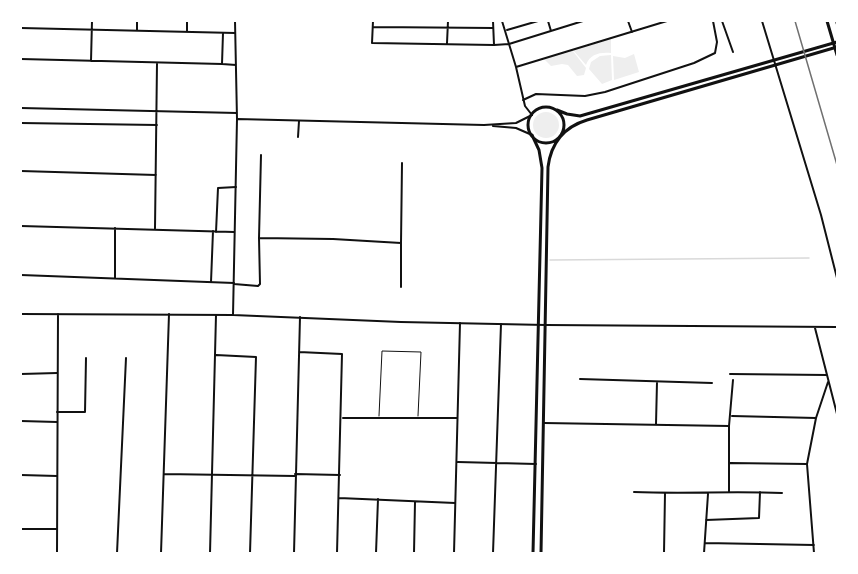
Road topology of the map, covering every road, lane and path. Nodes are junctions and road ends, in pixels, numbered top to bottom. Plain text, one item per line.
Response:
1 (92, 21) edge
2 (137, 21) edge
3 (187, 21) edge
4 (235, 21) edge
5 (373, 21) edge
6 (448, 21) edge
7 (493, 21) edge
8 (502, 21) edge
9 (538, 21) edge
10 (548, 21) edge
11 (583, 21) edge
12 (628, 21) edge
13 (667, 21) edge
14 (713, 21) edge
15 (722, 21) edge
16 (762, 21) edge
17 (827, 21) edge
18 (657, 22) edge
19 (373, 27) junction
20 (21, 28) edge
21 (448, 28) junction
22 (493, 28) junction
23 (92, 29) junction
24 (137, 30) junction
25 (506, 31) junction
26 (551, 31) junction
27 (187, 32) junction
28 (632, 32) junction
29 (223, 33) junction
30 (235, 33) junction
31 (837, 42) edge
32 (447, 43) junction
33 (509, 44) junction
34 (494, 45) junction
35 (837, 47) edge
36 (733, 52) dead end
37 (837, 55) edge
38 (21, 58) edge
39 (91, 61) junction
40 (157, 63) junction
41 (222, 64) junction
42 (236, 65) junction
43 (516, 67) junction
44 (523, 100) junction
45 (21, 108) edge
46 (557, 110) junction
47 (158, 111) junction
48 (237, 113) junction
49 (532, 115) junction
50 (237, 119) junction
51 (299, 121) junction
52 (21, 123) edge
53 (157, 125) junction
54 (484, 125) junction
55 (532, 135) junction
56 (561, 135) junction
57 (298, 138) dead end
58 (261, 155) dead end
59 (402, 163) dead end
60 (21, 171) edge
61 (156, 175) junction
62 (236, 187) junction
63 (21, 226) edge
64 (116, 228) junction
65 (155, 228) junction
66 (214, 232) junction
67 (235, 232) junction
68 (259, 238) junction
69 (401, 243) junction
70 (21, 275) edge
71 (115, 278) junction
72 (837, 279) edge
73 (211, 282) junction
74 (234, 283) junction
75 (401, 287) dead end
76 (21, 314) edge
77 (58, 314) junction
78 (169, 314) junction
79 (216, 315) junction
80 (233, 315) junction
81 (300, 317) junction
82 (460, 323) junction
83 (501, 324) junction
84 (539, 325) junction
85 (546, 325) junction
86 (837, 327) edge
87 (815, 328) junction
88 (299, 352) junction
89 (216, 355) junction
90 (86, 358) dead end
91 (126, 358) dead end
92 (57, 373) junction
93 (21, 374) edge
94 (730, 374) dead end
95 (826, 375) junction
96 (580, 379) dead end
97 (733, 380) dead end
98 (657, 382) junction
99 (828, 382) junction
100 (712, 383) dead end
101 (57, 412) junction
102 (837, 414) edge
103 (731, 416) junction
104 (342, 418) junction
105 (379, 418) junction
106 (418, 418) junction
107 (457, 418) junction
108 (816, 418) junction
109 (21, 421) edge
110 (57, 422) junction
111 (544, 423) junction
112 (656, 424) junction
113 (729, 426) junction
114 (456, 462) junction
115 (496, 463) junction
116 (730, 463) junction
117 (536, 464) junction
118 (807, 464) junction
119 (164, 474) junction
120 (21, 475) edge
121 (211, 475) junction
122 (251, 475) junction
123 (295, 475) junction
124 (340, 475) junction
125 (57, 476) junction
126 (634, 492) dead end
127 (729, 492) junction
128 (760, 492) junction
129 (665, 493) junction
130 (782, 493) dead end
131 (708, 494) junction
132 (339, 498) junction
133 (378, 500) junction
134 (415, 501) junction
135 (455, 503) junction
136 (706, 520) junction
137 (21, 529) edge
138 (57, 529) junction
139 (705, 543) junction
140 (814, 544) junction
141 (57, 553) edge
142 (117, 553) edge
143 (161, 553) edge
144 (210, 553) edge
145 (250, 553) edge
146 (294, 553) edge
147 (337, 553) edge
148 (376, 553) edge
149 (414, 553) edge
150 (454, 553) edge
151 (494, 553) edge
152 (533, 553) edge
153 (541, 553) edge
154 (664, 553) edge
155 (704, 553) edge
156 (814, 553) edge

1 - 23 street
2 - 24 street
3 - 27 street
4 - 30 street
5 - 19 street
6 - 21 street
7 - 22 street
8 - 25 street
9 - 25 street
10 - 26 street
11 - 26 street
12 - 28 street
13 - 18 street
14 - 44 street
15 - 36 street
16 - 72 street
17 - 37 main road
18 - 28 street
19 - 21 street
19 - 32 street
20 - 23 street
21 - 22 street
21 - 32 street
22 - 34 street
23 - 24 street
23 - 39 street
24 - 27 street
25 - 33 street
26 - 33 street
27 - 29 street
28 - 43 street
29 - 30 street
29 - 41 street
30 - 42 street
31 - 46 main road
32 - 34 street
33 - 34 street
33 - 43 street
35 - 56 main road
38 - 39 street
39 - 40 street
40 - 41 street
40 - 47 street
41 - 42 street
42 - 48 street
43 - 44 street
44 - 49 street
45 - 47 street
46 - 49 main road
46 - 56 main road
47 - 48 street
47 - 53 street
48 - 50 street
49 - 54 street
49 - 55 main road
50 - 51 street
50 - 62 street
51 - 54 street
51 - 57 street
52 - 53 street
53 - 61 street
54 - 55 street
55 - 56 main road
55 - 84 main road
56 - 85 main road
58 - 68 street
59 - 69 street
60 - 61 street
61 - 65 street
62 - 66 street
62 - 67 street
63 - 64 street
64 - 65 street
64 - 71 street
65 - 66 street
66 - 67 street
66 - 73 street
67 - 74 street
68 - 69 street
68 - 74 street
69 - 75 street
70 - 71 street
71 - 73 street
73 - 74 street
74 - 80 street
76 - 77 street
77 - 78 street
77 - 92 street
78 - 79 street
78 - 119 street
79 - 80 street
79 - 89 street
80 - 81 street
81 - 82 street
81 - 88 street
82 - 83 street
82 - 107 street
83 - 84 street
83 - 115 street
84 - 85 street
84 - 117 main road
85 - 87 street
85 - 111 main road
86 - 87 street
87 - 95 street
88 - 104 street
88 - 123 street
89 - 121 street
89 - 122 street
90 - 101 street
91 - 142 street
92 - 93 street
92 - 101 street
94 - 95 street
95 - 99 street
96 - 98 street
97 - 103 street
98 - 100 street
98 - 112 street
99 - 102 street
99 - 108 street
101 - 110 street
103 - 108 street
103 - 113 street
104 - 105 street
104 - 124 street
105 - 106 street
105 - 106 lane
106 - 107 street
107 - 114 street
108 - 118 street
109 - 110 street
110 - 125 street
111 - 112 street
111 - 153 main road
112 - 113 street
113 - 116 street
114 - 115 street
114 - 135 street
115 - 117 street
115 - 151 street
116 - 118 street
116 - 127 street
117 - 152 main road
118 - 140 street
119 - 121 street
119 - 143 street
120 - 125 street
121 - 122 street
121 - 144 street
122 - 123 street
122 - 145 street
123 - 124 street
123 - 146 street
124 - 132 street
125 - 138 street
126 - 129 street
127 - 128 street
127 - 131 street
128 - 130 street
128 - 136 street
129 - 131 street
129 - 154 street
131 - 136 street
132 - 133 street
132 - 147 street
133 - 134 street
133 - 148 street
134 - 135 street
134 - 149 street
135 - 150 street
136 - 139 street
137 - 138 street
138 - 141 street
139 - 140 street
139 - 155 street
140 - 156 street

